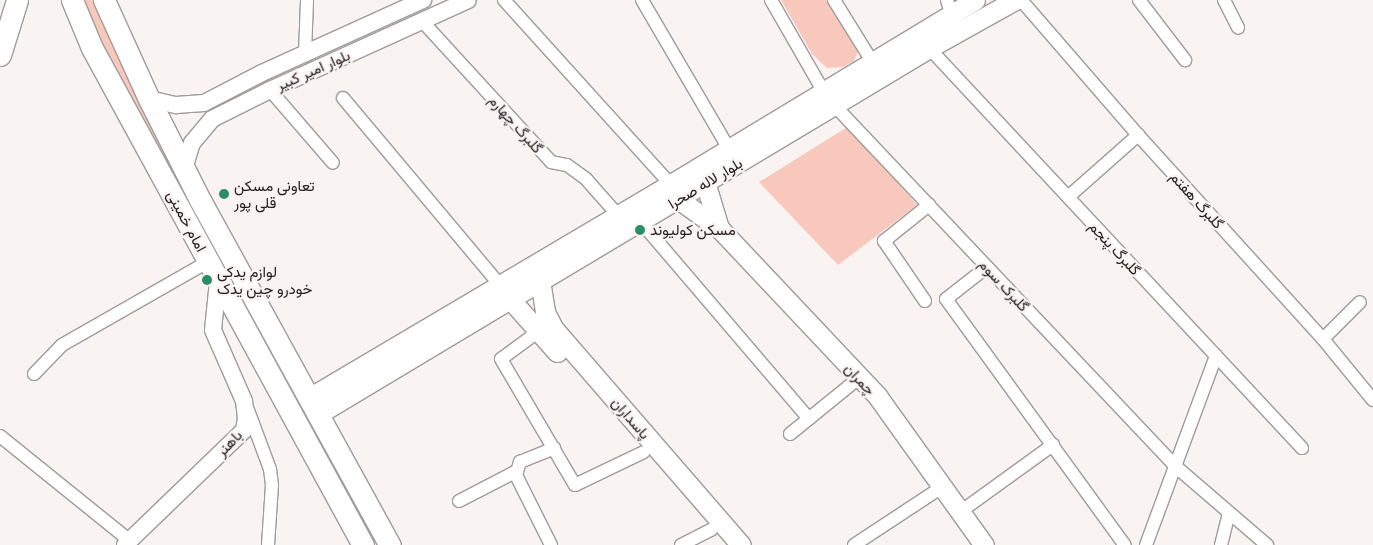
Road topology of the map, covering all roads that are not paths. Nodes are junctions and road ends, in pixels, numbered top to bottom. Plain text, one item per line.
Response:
1 (5, 0) edge
2 (17, 0) edge
3 (72, 0) edge
4 (104, 0) edge
5 (307, 0) edge
6 (468, 0) edge
7 (504, 0) edge
8 (642, 0) edge
9 (771, 0) edge
10 (834, 0) edge
11 (975, 0) edge
12 (1016, 0) edge
13 (1021, 0) edge
14 (1139, 0) edge
15 (1224, 0) edge
16 (416, 2) edge
17 (949, 7) edge
18 (0, 16) edge
19 (422, 21) junction
20 (1238, 28) dead end
21 (929, 48) junction
22 (305, 54) junction
23 (0, 55) edge
24 (1185, 60) dead end
25 (873, 63) junction
26 (270, 90) junction
27 (343, 98) dead end
28 (149, 99) junction
29 (829, 99) junction
30 (1138, 135) junction
31 (729, 149) junction
32 (333, 163) dead end
33 (184, 169) junction
34 (701, 176) junction
35 (674, 192) junction
36 (1068, 197) junction
37 (190, 204) junction
38 (928, 205) junction
39 (618, 215) junction
40 (640, 221) junction
41 (719, 228) junction
42 (209, 261) junction
43 (987, 268) junction
44 (540, 280) junction
45 (218, 281) junction
46 (506, 292) junction
47 (925, 301) dead end
48 (1360, 302) dead end
49 (233, 308) junction
50 (213, 318) junction
51 (539, 331) junction
52 (1323, 339) junction
53 (1216, 356) junction
54 (34, 374) dead end
55 (859, 378) junction
56 (244, 400) junction
57 (1373, 400) edge
58 (313, 406) junction
59 (809, 418) junction
60 (790, 434) dead end
61 (0, 436) edge
62 (1053, 445) junction
63 (554, 448) junction
64 (649, 448) junction
65 (1302, 448) dead end
66 (1174, 465) junction
67 (518, 471) junction
68 (942, 487) junction
69 (459, 501) dead end
70 (960, 512) junction
71 (1229, 514) junction
72 (711, 530) junction
73 (127, 542) edge
74 (858, 544) edge
75 (268, 545) edge
76 (363, 545) edge
77 (390, 545) edge
78 (551, 545) edge
79 (681, 545) edge
80 (724, 545) edge
81 (741, 545) edge
82 (984, 545) edge
83 (1125, 545) edge
84 (1146, 545) edge
85 (1221, 545) edge
86 (1267, 545) edge

1 - 18 highway
2 - 23 highway
3 - 37 highway, امام خمینی
4 - 28 highway, امام خمینی
5 - 22 street
6 - 19 street, بلوار امیر کبیر
7 - 35 street
8 - 31 street
9 - 29 street, گلبرک سوم
10 - 25 street
11 - 17 main road, بلوار لاله صحرا
12 - 21 main road, بلوار لاله صحرا
13 - 30 street, گلبرگ هفتم
14 - 24 street
15 - 20 street
16 - 22 street
17 - 25 main road, بلوار لاله صحرا
19 - 26 street, بلوار امیر کبیر
19 - 39 street, گلبرگ چهارم
21 - 29 main road, بلوار لاله صحرا
21 - 36 street, گلبرگ پنجم
22 - 28 street
25 - 29 main road, بلوار لاله صحرا
26 - 32 street
26 - 33 street, بلوار امیر کبیر
27 - 46 street
28 - 33 highway, امام خمینی
29 - 31 main road, بلوار لاله صحرا
29 - 34 main road, بلوار لاله صحرا
29 - 38 street, گلبرک سوم
30 - 36 street
30 - 52 street, گلبرگ هفتم
31 - 34 main road, بلوار لاله صحرا
33 - 37 highway, امام خمینی
34 - 35 main road, بلوار لاله صحرا
34 - 41 main road, چمران
35 - 39 main road, بلوار لاله صحرا
35 - 40 main road, بلوار لاله صحرا
35 - 41 main road, چمران
36 - 53 street, گلبرگ پنجم
37 - 42 highway, امام خمینی
37 - 58 highway, امام خمینی
38 - 43 street, گلبرک سوم
38 - 47 street
39 - 46 main road, بلوار لاله صحرا
40 - 44 main road, بلوار لاله صحرا
40 - 59 street
41 - 55 main road, چمران
42 - 45 highway, امام خمینی
42 - 54 street
43 - 62 street
43 - 66 street, گلبرک سوم
44 - 46 main road, بلوار لاله صحرا
44 - 64 main road, پاسداران
45 - 49 highway, امام خمینی
45 - 50 street, باهنر
46 - 51 main road, پاسداران
46 - 58 main road, بلوار لاله صحرا
48 - 52 street
49 - 50 street
49 - 76 highway, امام خمینی
50 - 56 street, باهنر
51 - 63 street
51 - 64 main road, پاسداران
52 - 57 street, گلبرگ هفتم
53 - 65 street, گلبرگ پنجم
53 - 66 street
55 - 59 street
55 - 68 main road, چمران
56 - 73 street, باهنر
56 - 75 street
58 - 77 highway, امام خمینی
59 - 60 street
61 - 73 street
62 - 70 street
62 - 83 street
63 - 64 street
63 - 67 street
64 - 72 main road, پاسداران
64 - 81 main road, پاسداران
66 - 71 street, گلبرک سوم
66 - 84 street
67 - 69 street
67 - 78 street
68 - 70 main road, چمران
68 - 74 street
70 - 82 main road, چمران
71 - 85 street
71 - 86 street, گلبرک سوم
72 - 79 street
72 - 80 main road, پاسداران

